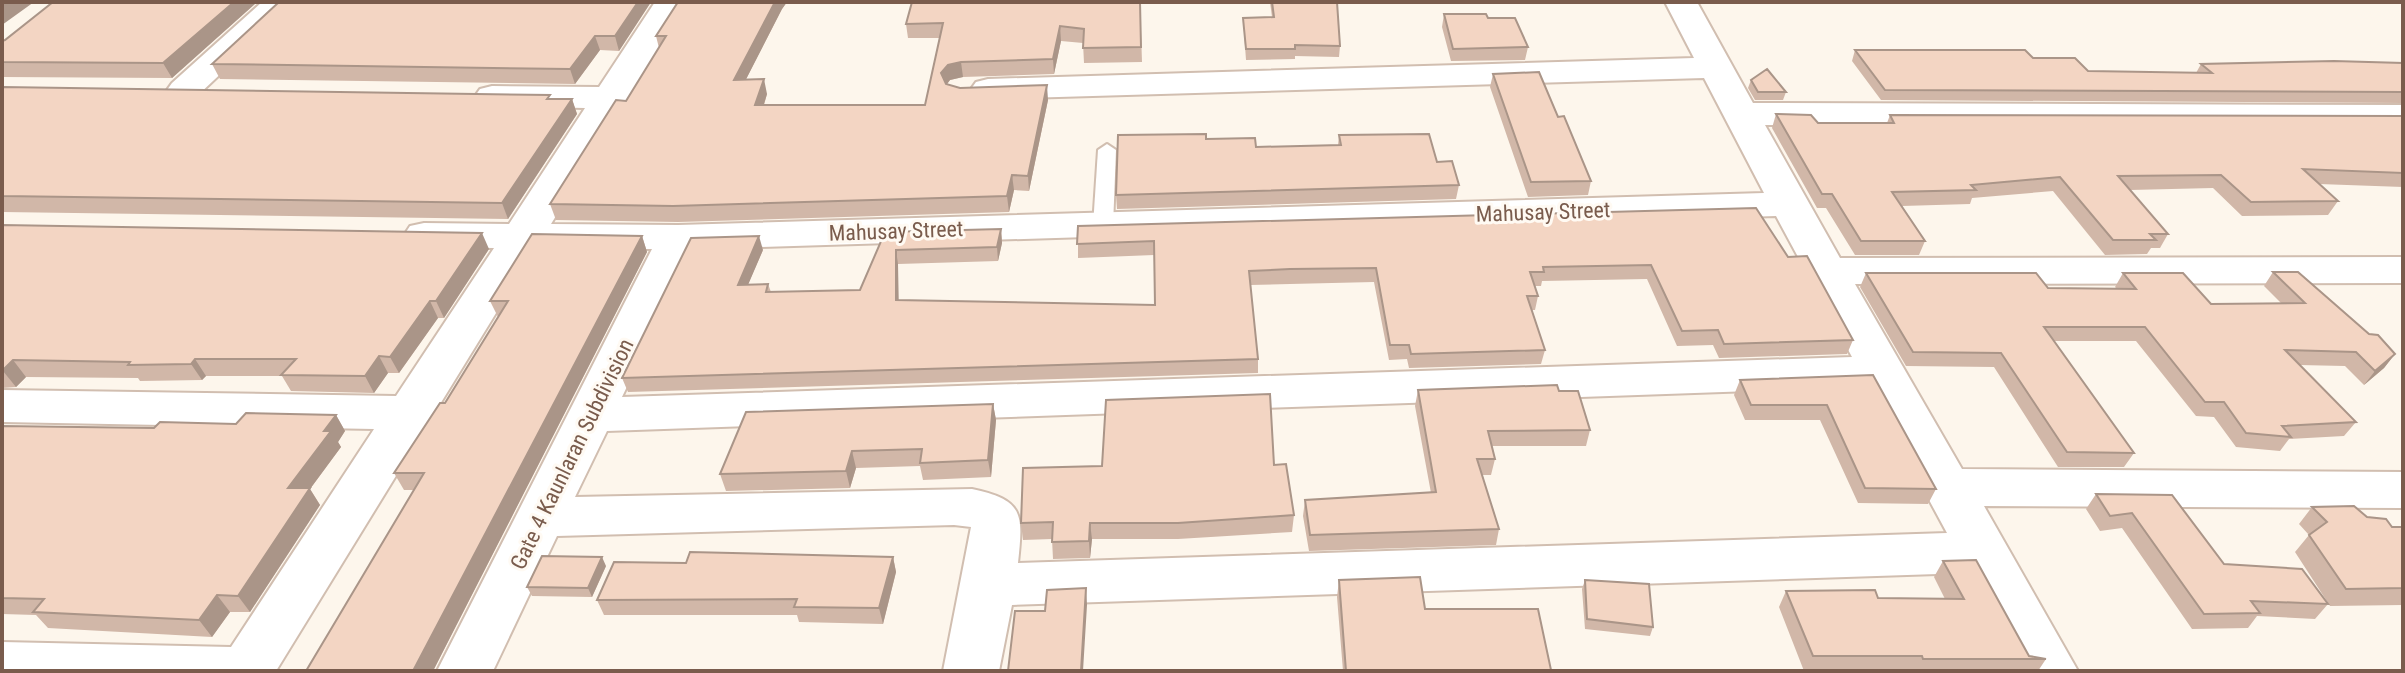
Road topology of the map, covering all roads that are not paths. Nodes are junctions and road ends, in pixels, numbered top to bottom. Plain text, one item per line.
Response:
1 (281, 2) edge
2 (671, 2) edge
3 (1681, 2) edge
4 (1717, 67) junction
5 (963, 90) edge
6 (232, 91) edge
7 (452, 95) edge
8 (610, 98) junction
9 (1743, 114) junction
10 (2403, 116) edge
11 (1107, 150) dead end
12 (1789, 204) junction
13 (1103, 226) junction
14 (394, 234) edge
15 (519, 237) junction
16 (678, 237) junction
17 (2403, 270) edge
18 (1827, 271) junction
19 (1882, 371) junction
20 (2, 406) edge
21 (407, 413) junction
22 (590, 415) junction
23 (1947, 487) junction
24 (2403, 490) edge
25 (542, 517) junction
26 (1982, 552) junction
27 (989, 583) junction
28 (2, 666) edge
29 (246, 671) edge
30 (465, 671) edge
31 (971, 671) edge
32 (2050, 671) edge

1 - 6 street
2 - 8 street
3 - 4 street
4 - 5 street
4 - 9 street
7 - 8 street
8 - 15 street
9 - 10 street
9 - 12 street
11 - 13 lane
12 - 13 street, Mahusay Street
12 - 18 street
13 - 16 street, Mahusay Street
14 - 15 street, Mahusay Street
15 - 16 street, Mahusay Street
15 - 21 street
16 - 22 street, Gate 4 Kaunlaran Subdivision
17 - 18 street
18 - 19 street
19 - 22 street
19 - 23 street
20 - 21 street
21 - 29 street
22 - 25 street, Gate 4 Kaunlaran Subdivision
23 - 24 street
23 - 26 street
25 - 27 street
25 - 30 street, Gate 4 Kaunlaran Subdivision
26 - 27 street
26 - 32 street
27 - 31 street
28 - 29 street

